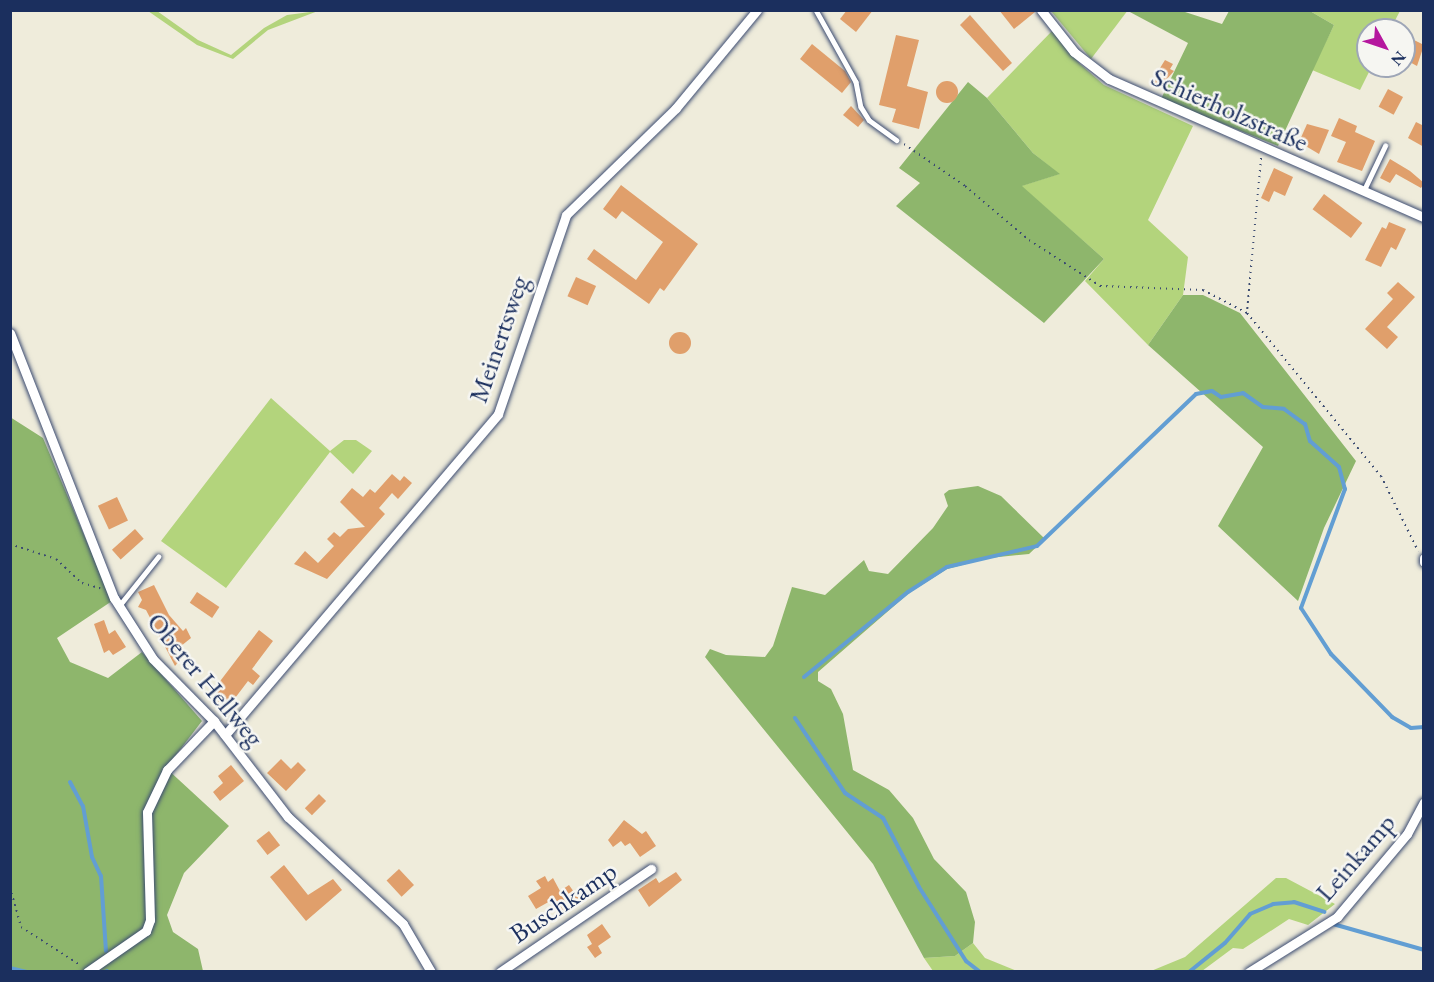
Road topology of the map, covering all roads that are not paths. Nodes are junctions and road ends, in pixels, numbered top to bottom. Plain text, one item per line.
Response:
1 (757, 10) edge
2 (816, 10) edge
3 (1041, 10) edge
4 (897, 140) road end
5 (1385, 146) dead end
6 (1364, 192) junction
7 (1424, 217) edge
8 (10, 333) edge
9 (158, 557) dead end
10 (119, 606) junction
11 (214, 721) junction
12 (225, 735) junction
13 (1424, 802) edge
14 (651, 869) dead end
15 (87, 971) edge
16 (431, 972) edge
17 (500, 972) edge
18 (1249, 972) edge

1 - 12 street, Meinertsweg
2 - 4 lane
3 - 6 street, Schierholzstraße
5 - 6 lane
6 - 7 street, Schierholzstraße
8 - 10 street, Oberer Hellweg
9 - 10 lane
10 - 11 street, Oberer Hellweg
11 - 12 street, Oberer Hellweg
11 - 15 street
12 - 16 street, Oberer Hellweg
13 - 18 street, Leinkamp
14 - 17 street, Buschkamp

